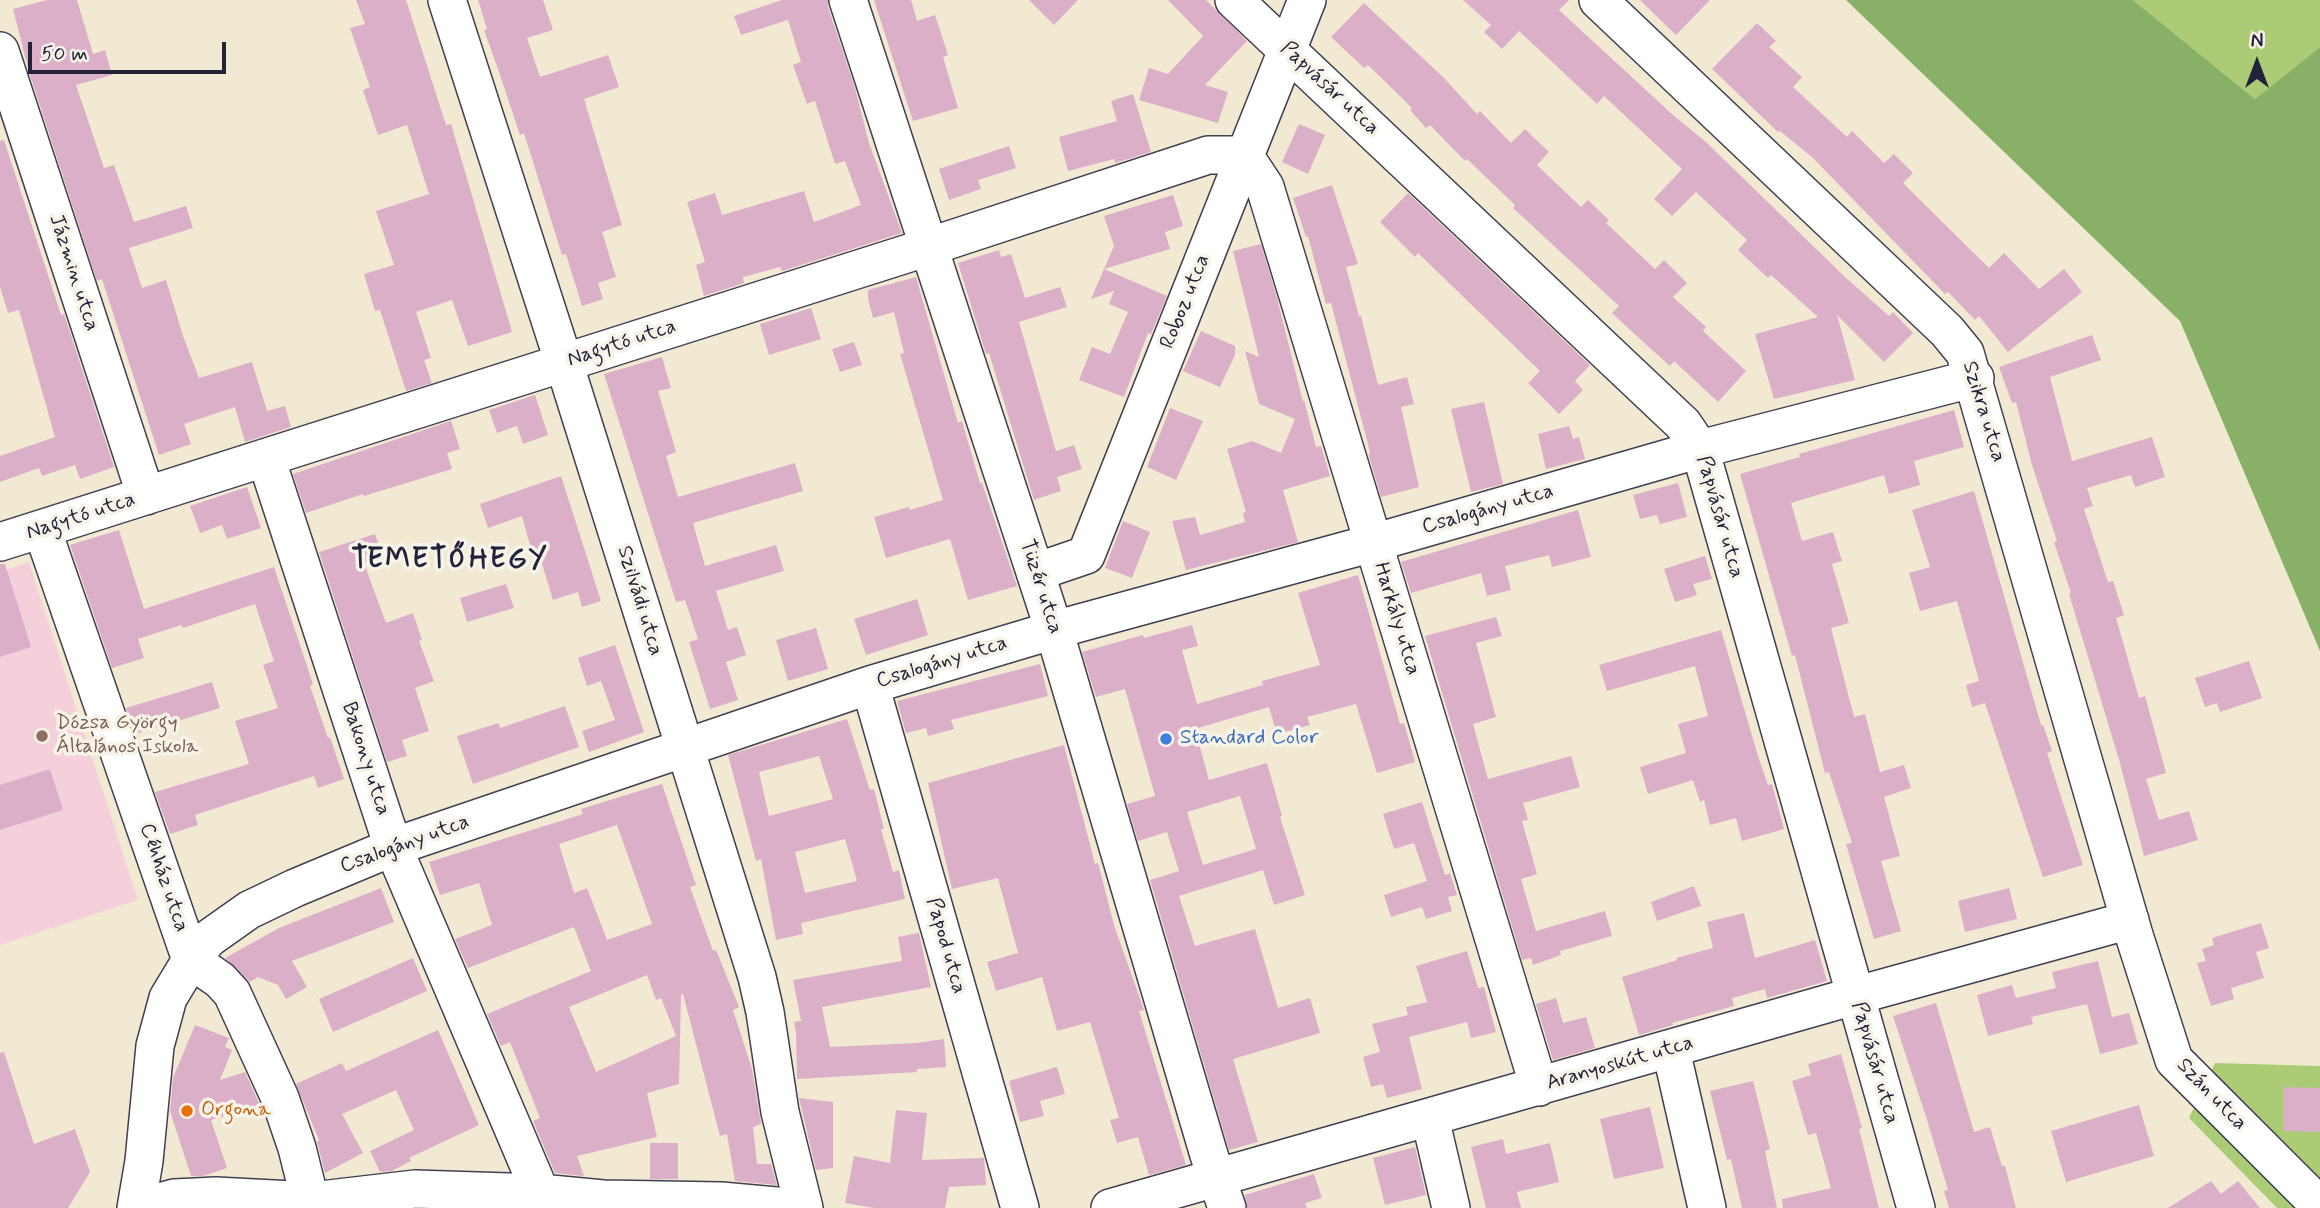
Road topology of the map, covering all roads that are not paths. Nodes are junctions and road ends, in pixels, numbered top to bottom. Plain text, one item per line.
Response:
1 (447, 0) edge
2 (848, 0) edge
3 (1234, 0) edge
4 (1307, 0) edge
5 (1598, 0) edge
6 (1287, 49) junction
7 (0, 51) edge
8 (1244, 155) junction
9 (928, 247) junction
10 (564, 363) junction
11 (1975, 378) junction
12 (1700, 449) junction
13 (266, 457) junction
14 (146, 496) junction
15 (42, 529) junction
16 (0, 542) edge
17 (1373, 542) junction
18 (1036, 572) junction
19 (1054, 630) junction
20 (870, 685) junction
21 (685, 747) junction
22 (393, 847) junction
23 (2130, 920) junction
24 (191, 960) junction
25 (1854, 996) junction
26 (1671, 1050) junction
27 (1539, 1087) junction
28 (1430, 1118) junction
29 (1221, 1193) edge
30 (543, 1200) edge
31 (312, 1205) edge
32 (2320, 1206) edge
33 (136, 1208) edge
34 (798, 1208) edge
35 (804, 1208) edge
36 (1020, 1208) edge
37 (1110, 1208) edge
38 (1451, 1208) edge
39 (1707, 1208) edge
40 (1916, 1208) edge

1 - 10 street, Szilvádi utca
2 - 9 street, Tüzér utca
3 - 6 street, Papvásár utca
4 - 6 street, Roboz utca
5 - 11 street, Szikra utca
6 - 8 street, Roboz utca
6 - 12 street, Papvásár utca
7 - 14 street, Jázmin utca
8 - 9 street, Nagytó utca
8 - 17 street, Harkály utca
8 - 18 street, Roboz utca
9 - 10 street, Nagytó utca
9 - 18 street, Tüzér utca
10 - 13 street, Nagytó utca
10 - 21 street, Szilvádi utca
11 - 12 street, Csalogány utca
11 - 23 street, Szikra utca
12 - 17 street, Csalogány utca
12 - 25 street, Papvásár utca
13 - 14 street, Nagytó utca
13 - 22 street, Bakony utca
14 - 15 street, Nagytó utca
15 - 16 street, Nagytó utca
15 - 24 street, Céhház utca
17 - 19 street, Csalogány utca
17 - 27 street, Harkály utca
18 - 19 street, Tüzér utca
19 - 20 street, Csalogány utca
19 - 29 street, Tüzér utca
20 - 21 street, Csalogány utca
20 - 36 street, Papod utca
21 - 22 street, Csalogány utca
21 - 35 street, Szilvádi utca
22 - 24 street, Csalogány utca
22 - 30 street, Bakony utca
23 - 25 street, Aranyoskút utca
23 - 32 street, Szán utca
24 - 31 street, Céhház utca
24 - 33 street, Csalogány utca
25 - 26 street, Aranyoskút utca
25 - 40 street, Papvásár utca
26 - 27 street, Aranyoskút utca
26 - 39 street
27 - 28 street, Aranyoskút utca
28 - 29 street, Aranyoskút utca
28 - 38 street
29 - 37 street, Aranyoskút utca
30 - 31 street
30 - 34 street
31 - 33 street

